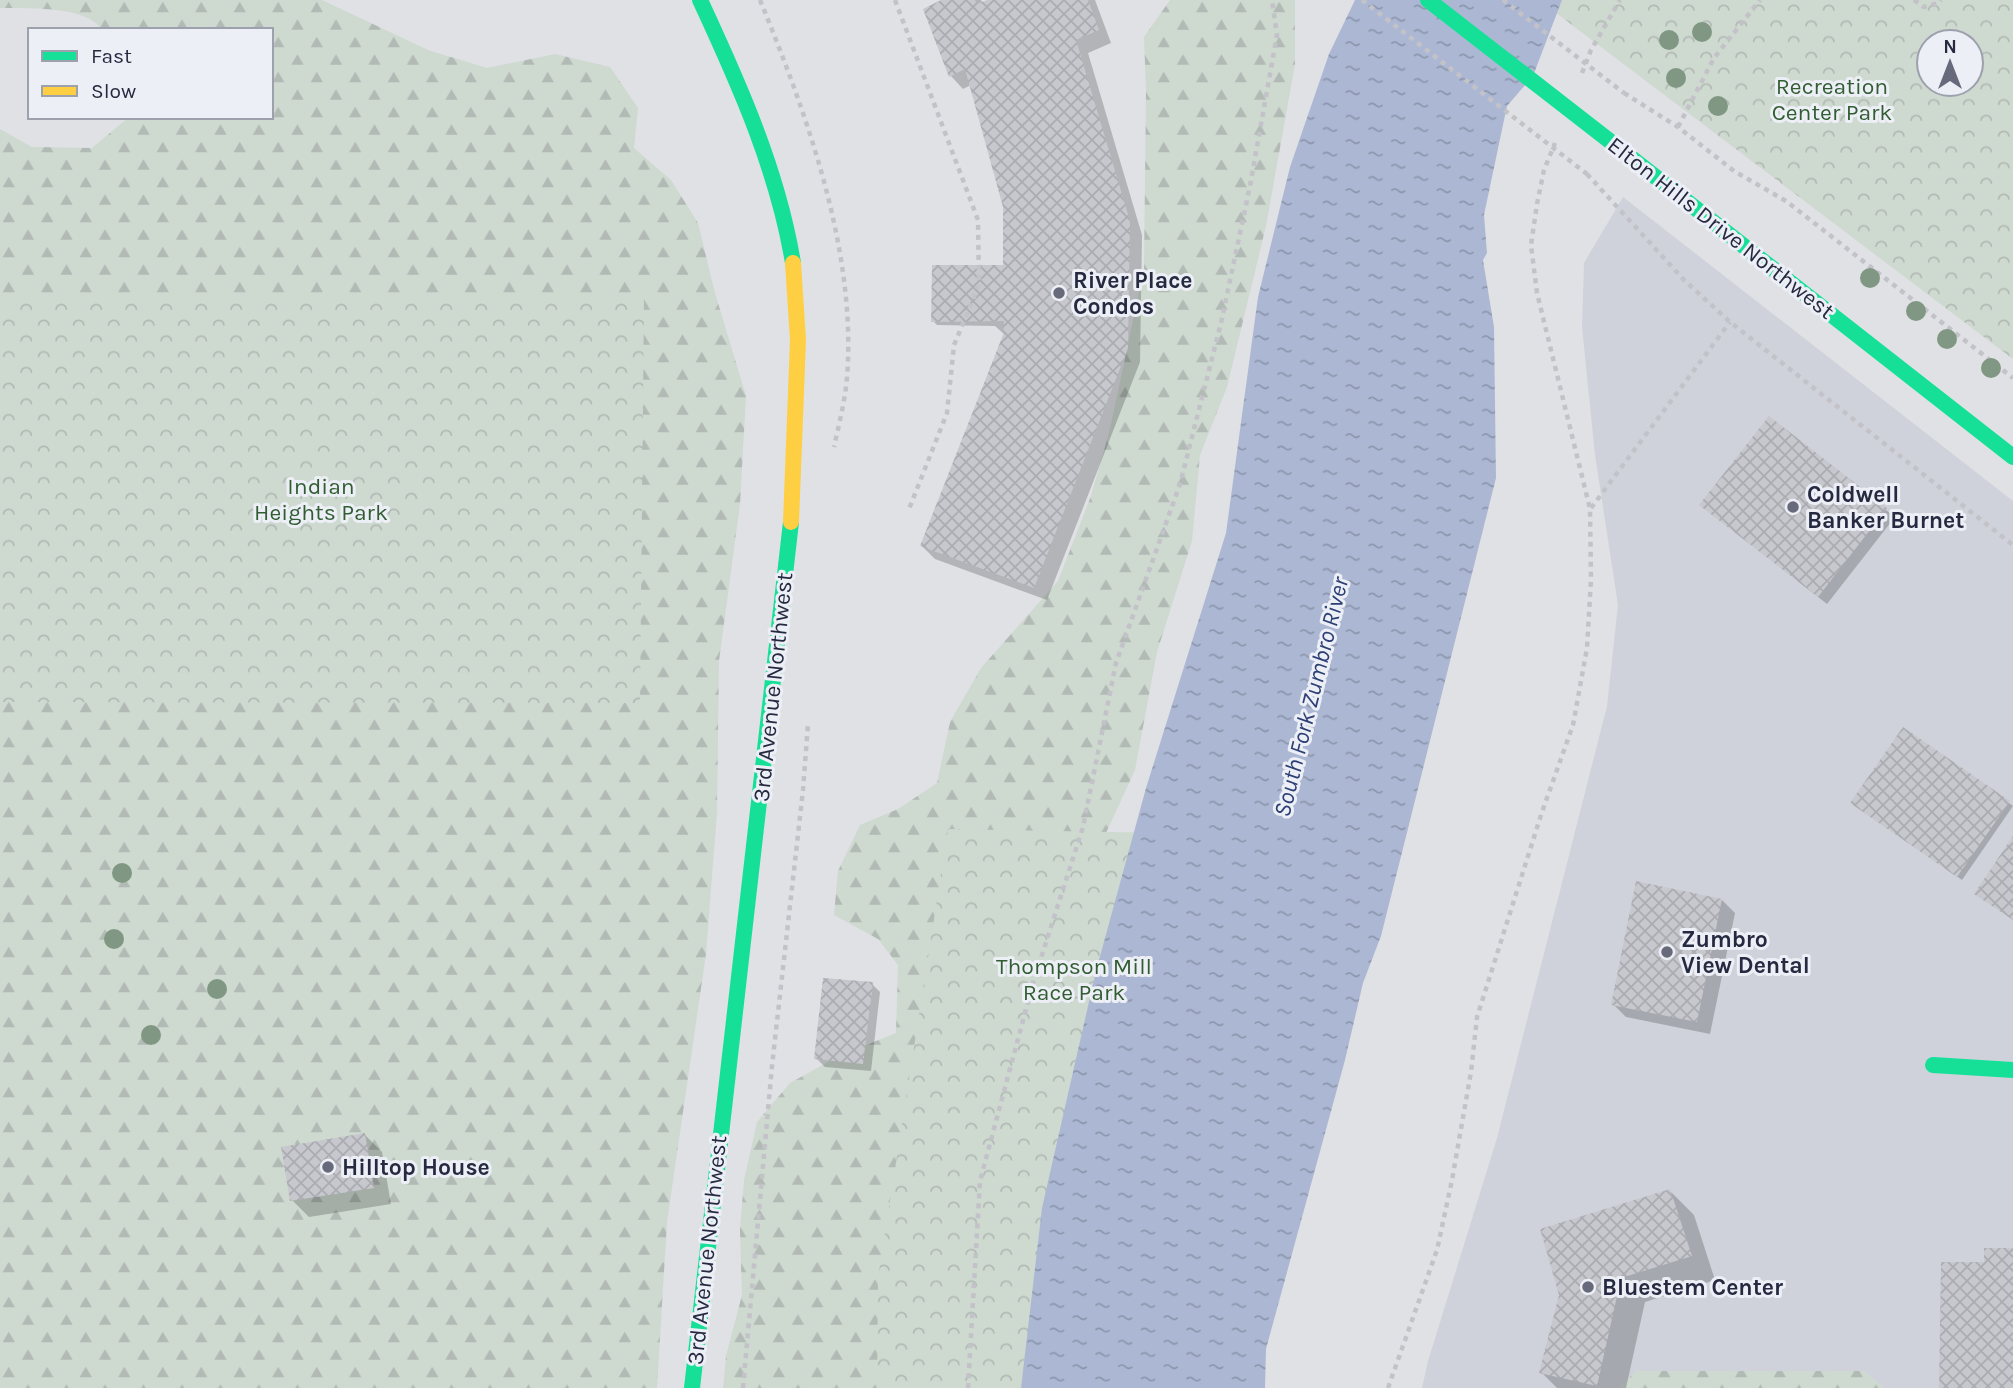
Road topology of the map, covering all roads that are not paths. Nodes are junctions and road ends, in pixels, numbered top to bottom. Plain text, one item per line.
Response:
1 (700, 0) edge
2 (1428, 0) edge
3 (2013, 457) edge
4 (1933, 1065) dead end
5 (2013, 1070) edge
6 (692, 1388) edge

1 - 6 main road, 3rd Avenue Northwest
2 - 3 main road, Elton Hills Drive Northwest, bridge
4 - 5 main road

